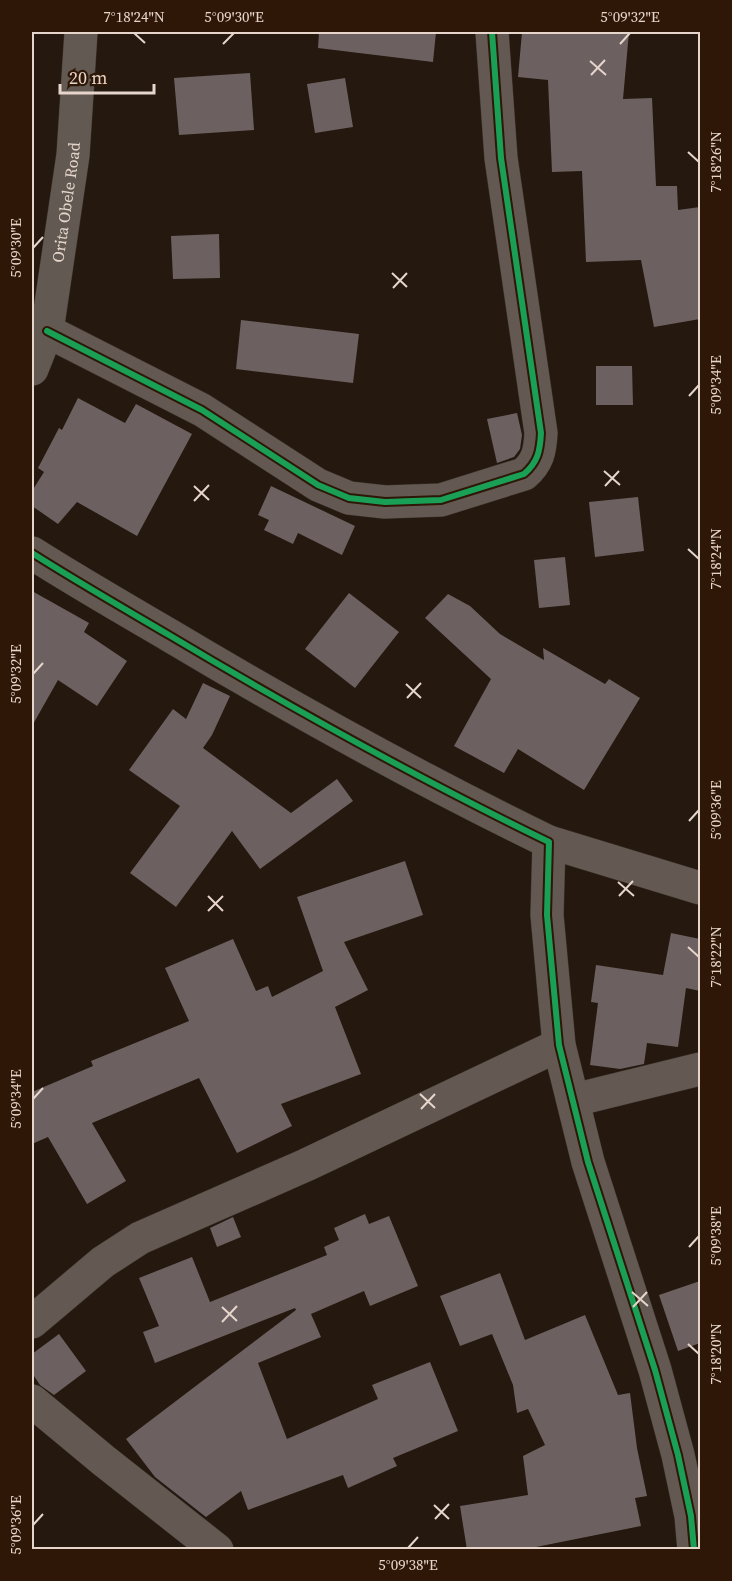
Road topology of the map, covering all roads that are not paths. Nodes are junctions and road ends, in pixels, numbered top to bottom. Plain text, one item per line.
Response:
1 (81, 32) edge
2 (492, 32) edge
3 (47, 331) junction
4 (32, 369) edge
5 (32, 553) edge
6 (549, 842) junction
7 (700, 888) edge
8 (559, 1045) junction
9 (700, 1069) edge
10 (574, 1100) junction
11 (32, 1322) edge
12 (32, 1401) edge
13 (696, 1516) edge
14 (217, 1550) edge
15 (694, 1550) edge

1 - 3 main road, Orita Obele Road
2 - 3 street
3 - 4 main road, Orita Obele Road
5 - 6 street
6 - 7 street
6 - 8 street
8 - 10 street
8 - 11 street
9 - 10 street
10 - 13 street
12 - 14 street
13 - 15 street

